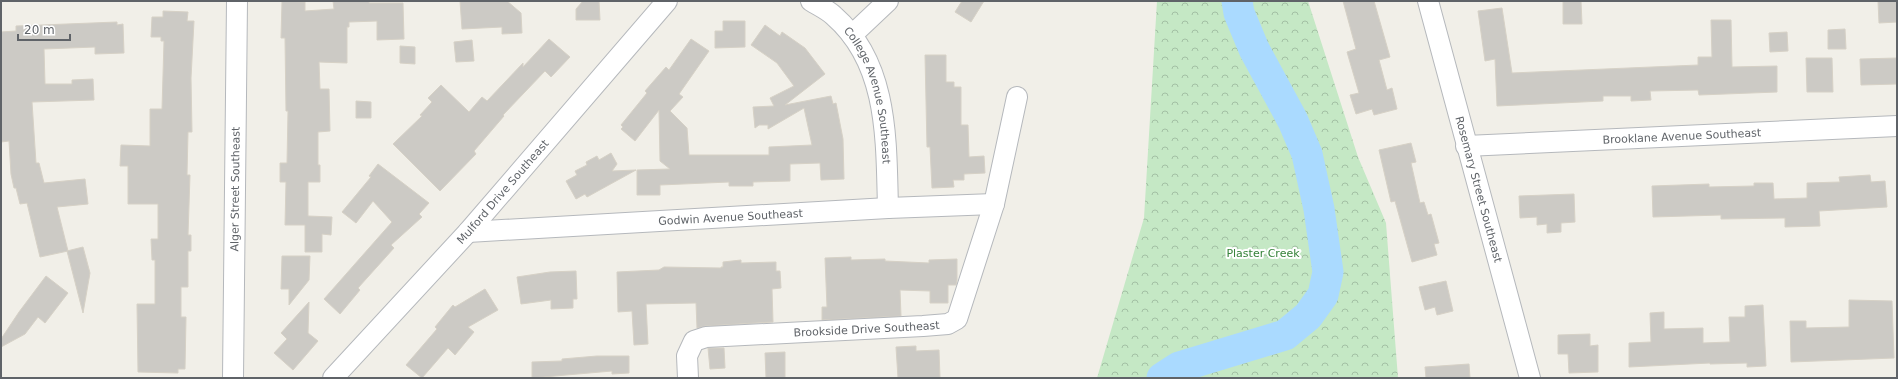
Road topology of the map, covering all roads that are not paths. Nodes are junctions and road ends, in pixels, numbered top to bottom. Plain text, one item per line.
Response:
1 (237, 1) edge
2 (667, 1) edge
3 (811, 1) edge
4 (888, 1) edge
5 (1428, 1) edge
6 (852, 35) junction
7 (1017, 97) dead end
8 (1897, 126) edge
9 (1466, 146) junction
10 (994, 204) junction
11 (888, 208) junction
12 (468, 232) junction
13 (233, 378) edge
14 (333, 378) edge
15 (688, 378) edge
16 (1530, 378) edge

1 - 13 street, Alger Street Southeast
2 - 12 street, Mulford Drive Southeast
3 - 6 street, College Avenue Southeast
4 - 6 street
5 - 9 street, Rosemary Street Southeast
6 - 11 street, College Avenue Southeast
7 - 10 street, Brookside Drive Southeast
8 - 9 street, Brooklane Avenue Southeast
9 - 16 street, Rosemary Street Southeast
10 - 11 street, Godwin Avenue Southeast
10 - 15 street, Brookside Drive Southeast
11 - 12 street, Godwin Avenue Southeast
12 - 14 street, Mulford Drive Southeast

